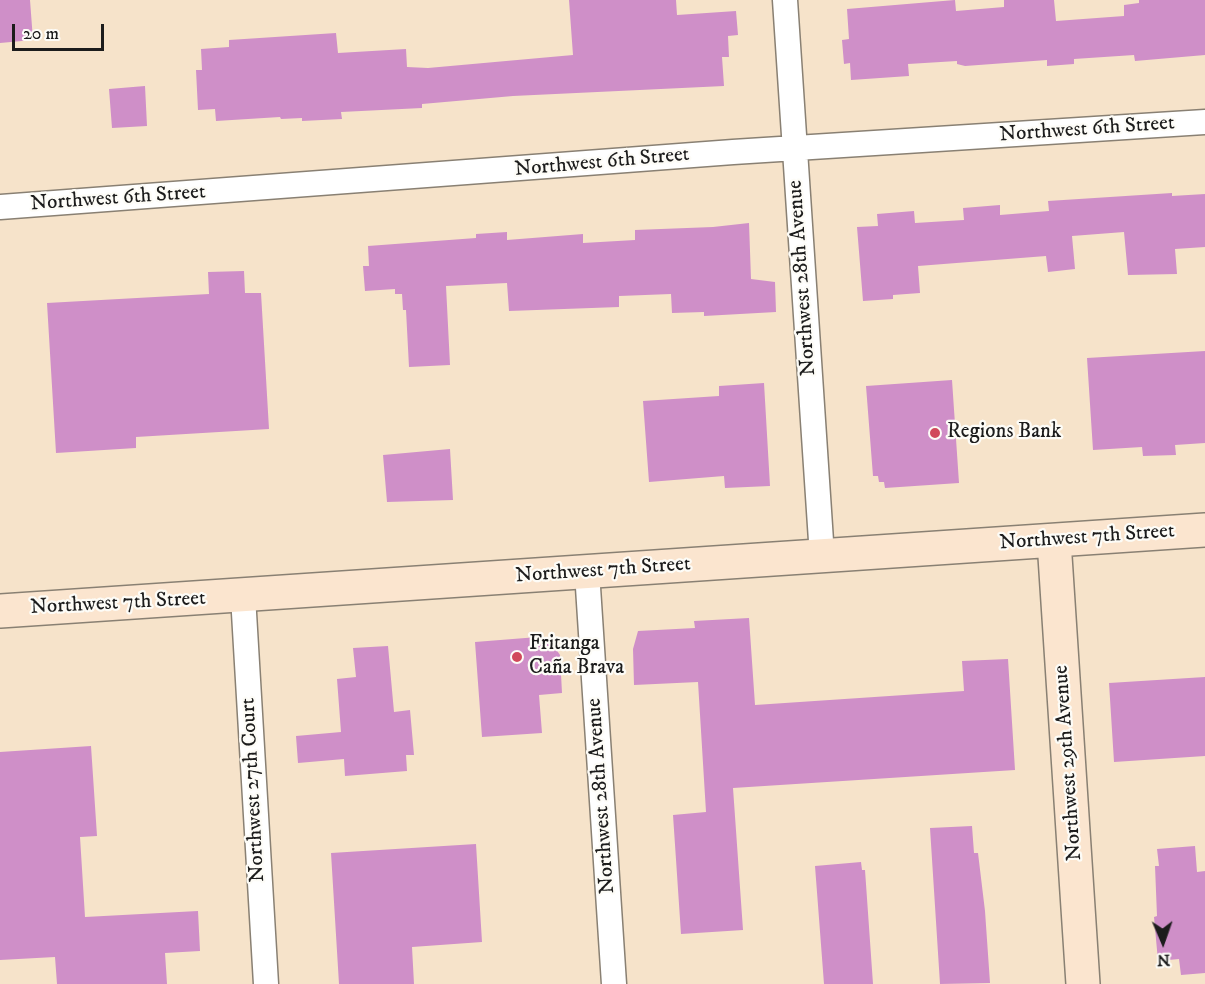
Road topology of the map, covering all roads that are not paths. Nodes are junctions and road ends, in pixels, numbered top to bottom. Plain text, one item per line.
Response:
1 (785, 0) edge
2 (1205, 122) edge
3 (794, 150) junction
4 (0, 207) edge
5 (1205, 530) edge
6 (1054, 541) junction
7 (822, 556) junction
8 (587, 572) junction
9 (243, 596) junction
10 (0, 611) edge
11 (266, 984) edge
12 (614, 984) edge
13 (1083, 984) edge

1 - 3 street, Northwest 28th Avenue
2 - 3 street, Northwest 6th Street
3 - 4 street, Northwest 6th Street
3 - 7 street, Northwest 28th Avenue
5 - 6 main road, Northwest 7th Street
6 - 7 main road, Northwest 7th Street
6 - 13 main road, Northwest 29th Avenue
7 - 8 main road, Northwest 7th Street
8 - 9 main road, Northwest 7th Street
8 - 12 street, Northwest 28th Avenue
9 - 10 main road, Northwest 7th Street
9 - 11 street, Northwest 27th Court

